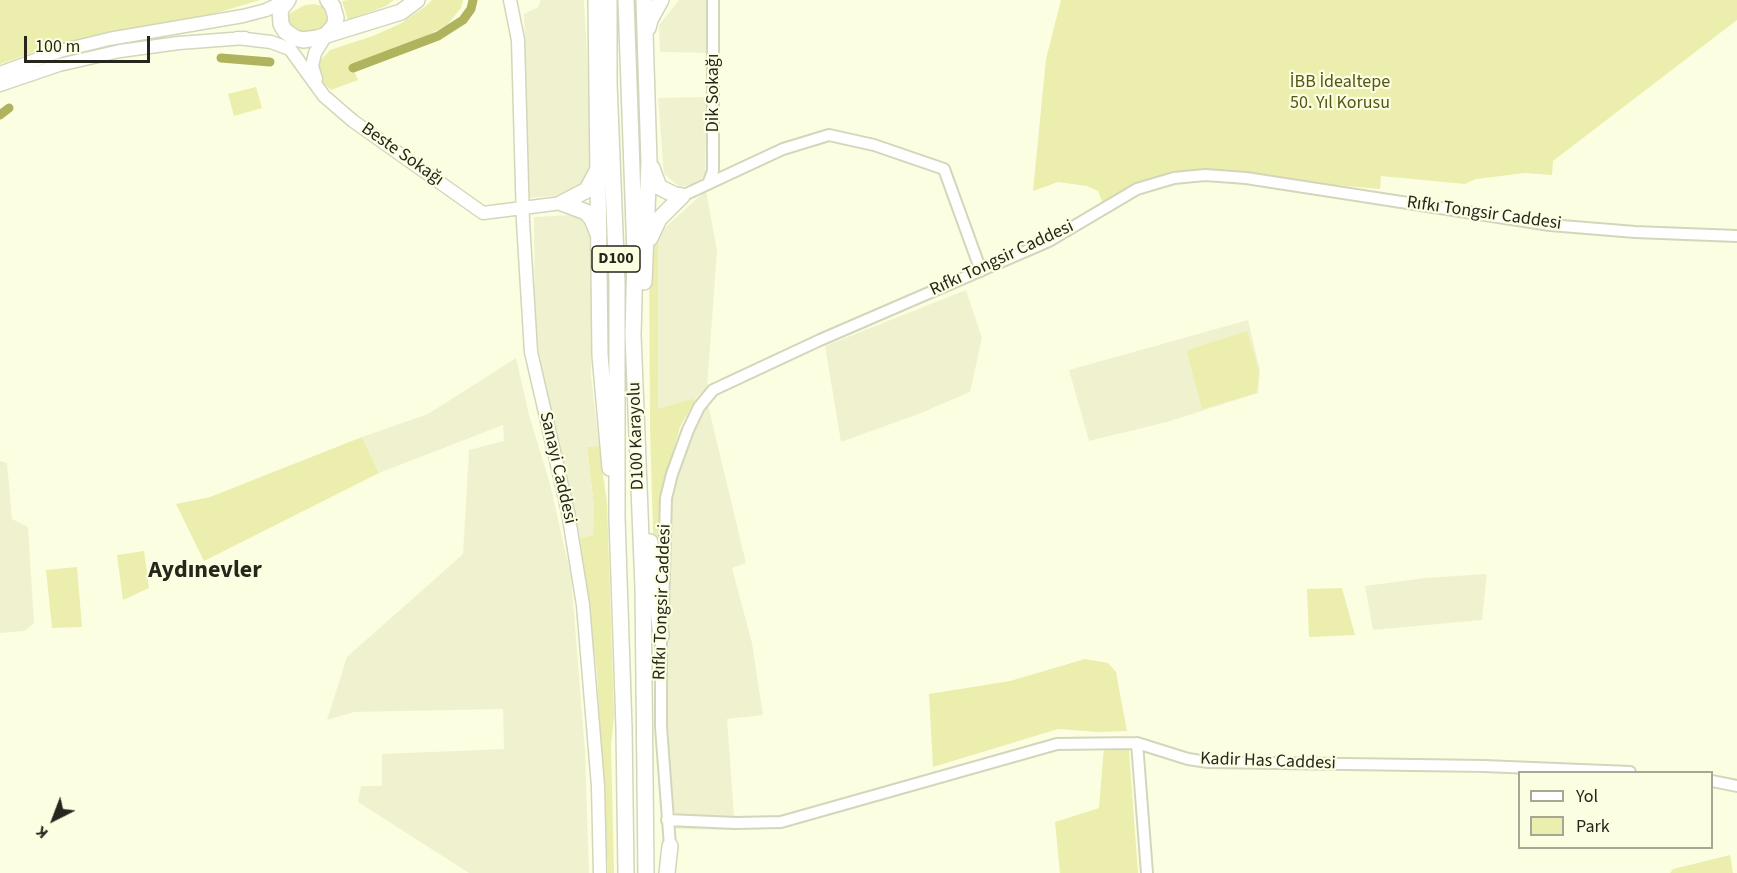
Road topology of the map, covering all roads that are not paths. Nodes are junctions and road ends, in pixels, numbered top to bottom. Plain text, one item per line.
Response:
1 (288, 0) edge
2 (328, 0) edge
3 (402, 0) edge
4 (417, 0) edge
5 (510, 0) edge
6 (587, 0) edge
7 (596, 0) edge
8 (609, 0) edge
9 (626, 0) edge
10 (644, 0) edge
11 (661, 0) edge
12 (713, 0) edge
13 (374, 20) junction
14 (326, 35) junction
15 (237, 38) junction
16 (295, 38) junction
17 (644, 46) junction
18 (0, 73) edge
19 (0, 85) edge
20 (321, 92) junction
21 (598, 101) junction
22 (649, 162) junction
23 (599, 166) junction
24 (708, 184) junction
25 (682, 196) junction
26 (562, 203) junction
27 (524, 207) junction
28 (1737, 237) edge
29 (600, 240) junction
30 (646, 248) junction
31 (981, 271) junction
32 (639, 446) junction
33 (617, 518) junction
34 (661, 636) junction
35 (1137, 742) junction
36 (1606, 771) edge
37 (1713, 781) edge
38 (1737, 786) edge
39 (667, 820) junction
40 (670, 846) junction
41 (600, 873) edge
42 (626, 873) edge
43 (646, 873) edge
44 (667, 873) edge
45 (672, 873) edge
46 (1147, 873) edge

1 - 16 highway
1 - 18 main road
2 - 14 highway
3 - 13 highway
4 - 13 highway
5 - 27 main road, Sanayi Caddesi
6 - 21 highway
7 - 21 highway
8 - 33 highway, D100 Karayolu / D100
9 - 32 highway, D100 Karayolu / D100
10 - 17 highway
11 - 17 highway
12 - 24 street, Dik Sokağı
13 - 14 highway
14 - 16 highway
14 - 20 main road
15 - 16 main road
15 - 19 main road
15 - 20 main road, Beste Sokağı
17 - 22 highway
20 - 27 main road, Beste Sokağı
21 - 23 highway
22 - 25 highway
22 - 30 highway
23 - 26 highway
23 - 29 highway
24 - 25 street
24 - 31 street
25 - 30 highway
26 - 27 main road
26 - 29 highway
27 - 41 main road, Sanayi Caddesi
28 - 31 street, Rıfkı Tongsir Caddesi
29 - 33 highway
30 - 32 highway
31 - 34 street, Rıfkı Tongsir Caddesi
32 - 34 highway
32 - 43 highway, D100 Karayolu / D100
33 - 42 highway, D100 Karayolu / D100
34 - 39 street, Rıfkı Tongsir Caddesi
35 - 36 street, Kadir Has Caddesi
35 - 39 street, Kadir Has Caddesi
35 - 46 street
37 - 38 street
39 - 40 street, Rıfkı Tongsir Caddesi
40 - 44 highway
40 - 45 main road

